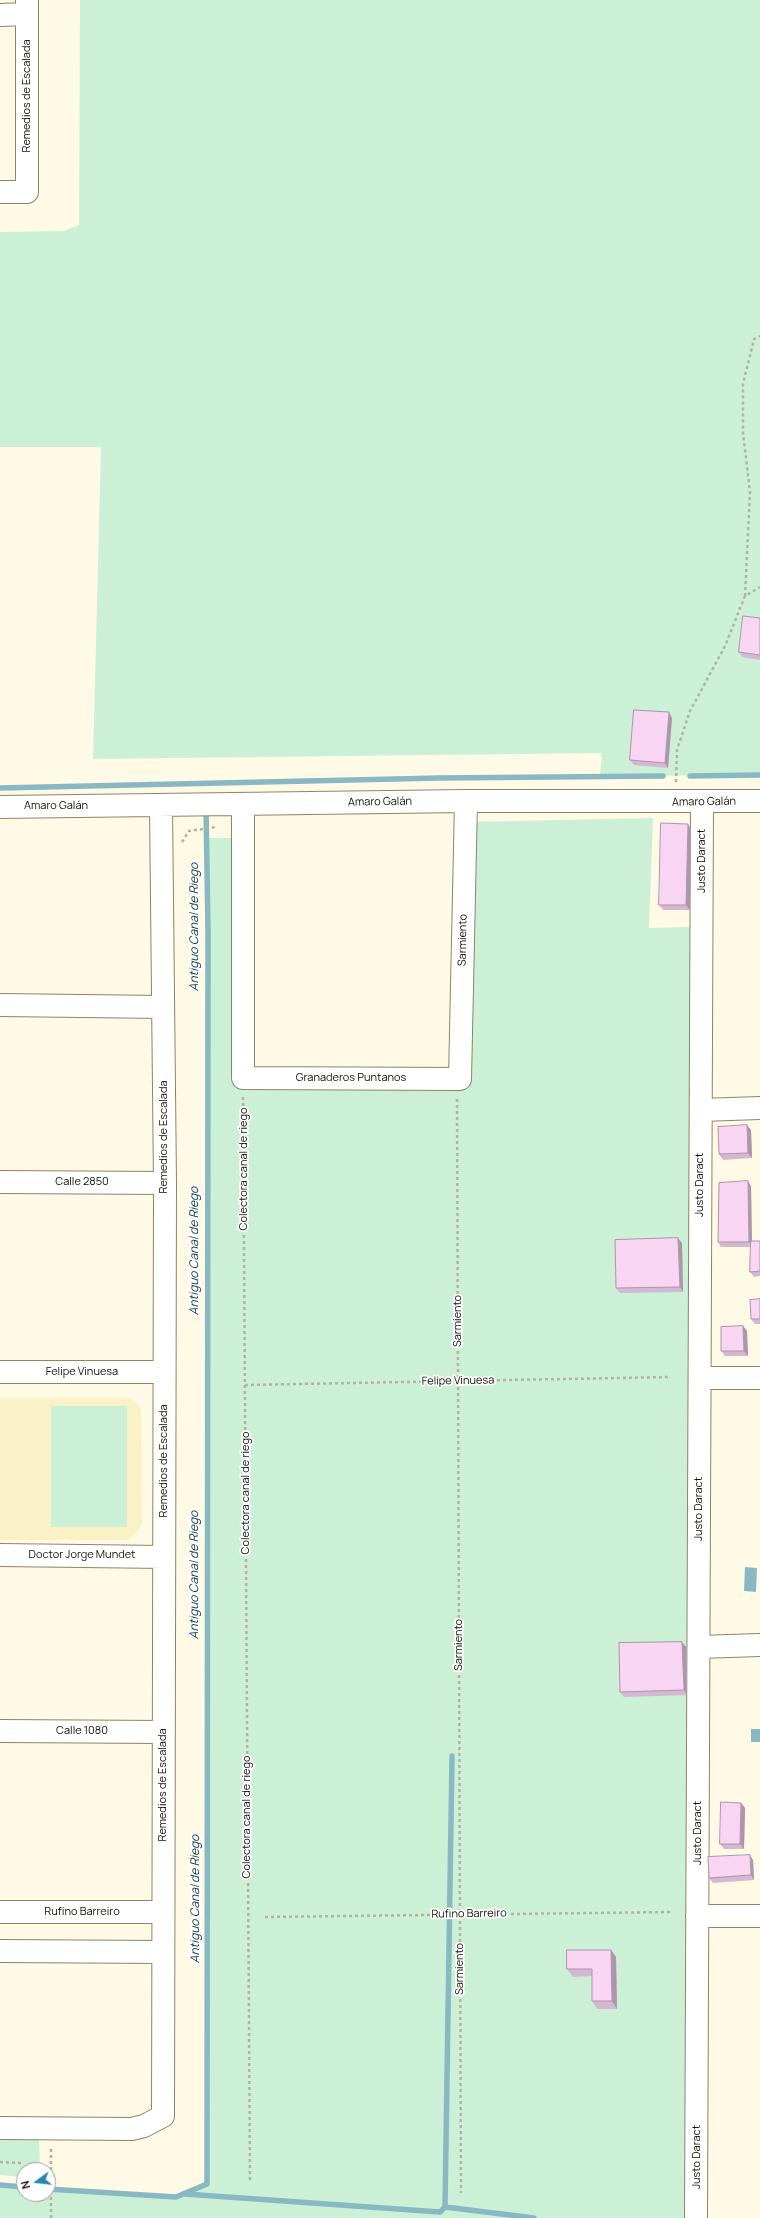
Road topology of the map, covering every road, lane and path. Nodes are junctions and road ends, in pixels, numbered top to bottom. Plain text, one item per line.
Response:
1 (27, 7) edge
2 (0, 15) edge
3 (0, 192) edge
4 (760, 336) edge
5 (760, 587) edge
6 (745, 596) junction
7 (466, 801) junction
8 (702, 801) junction
9 (760, 801) edge
10 (676, 802) junction
11 (243, 804) junction
12 (0, 806) edge
13 (161, 806) junction
14 (216, 827) dead end
15 (199, 829) dead end
16 (0, 1005) edge
17 (163, 1007) junction
18 (243, 1078) junction
19 (458, 1088) junction
20 (760, 1108) edge
21 (701, 1110) junction
22 (0, 1182) edge
23 (165, 1183) junction
24 (0, 1372) edge
25 (164, 1372) junction
26 (671, 1377) dead end
27 (700, 1378) junction
28 (760, 1378) edge
29 (458, 1381) junction
30 (245, 1385) junction
31 (0, 1556) edge
32 (164, 1557) junction
33 (760, 1645) edge
34 (699, 1647) junction
35 (0, 1731) edge
36 (164, 1732) junction
37 (0, 1912) edge
38 (163, 1912) junction
39 (673, 1912) dead end
40 (697, 1916) junction
41 (760, 1916) edge
42 (265, 1917) dead end
43 (0, 1951) edge
44 (163, 1952) junction
45 (0, 2128) edge
46 (51, 2148) dead end
47 (0, 2162) edge
48 (16, 2163) edge
49 (250, 2181) dead end
50 (461, 2193) dead end
51 (51, 2218) edge
52 (696, 2218) edge

1 - 2 street
1 - 3 street, Remedios de Escalada
4 - 6 path
5 - 6 path
6 - 10 path
7 - 10 street, Amaro Galán
7 - 11 street, Amaro Galán
7 - 19 street, Sarmiento
8 - 9 street, Amaro Galán
8 - 10 street, Amaro Galán
8 - 21 street, Justo Daract
11 - 13 street, Amaro Galán
11 - 18 street
12 - 13 street, Amaro Galán
13 - 17 street, Remedios de Escalada
14 - 15 path
16 - 17 street
17 - 23 street, Remedios de Escalada
18 - 19 street, Granaderos Puntanos
18 - 30 path, Colectora canal de riego
19 - 29 path, Sarmiento
20 - 21 street
21 - 27 street, Justo Daract
22 - 23 street, Calle 2850
23 - 25 street, Remedios de Escalada
24 - 25 street, Felipe Vinuesa
25 - 32 street, Remedios de Escalada
26 - 29 path, Felipe Vinuesa
27 - 28 street
27 - 34 street, Justo Daract
29 - 30 path, Felipe Vinuesa
29 - 50 path, Sarmiento
30 - 49 path, Colectora canal de riego
31 - 32 street, Doctor Jorge Mundet
32 - 36 street, Remedios de Escalada
33 - 34 street
34 - 40 street, Justo Daract
35 - 36 street, Calle 1080
36 - 38 street, Remedios de Escalada
37 - 38 street, Rufino Barreiro
38 - 44 street, Remedios de Escalada
39 - 42 path, Rufino Barreiro
40 - 41 street
40 - 52 street, Justo Daract
43 - 44 street
44 - 45 street, Remedios de Escalada
46 - 51 path
47 - 48 path

